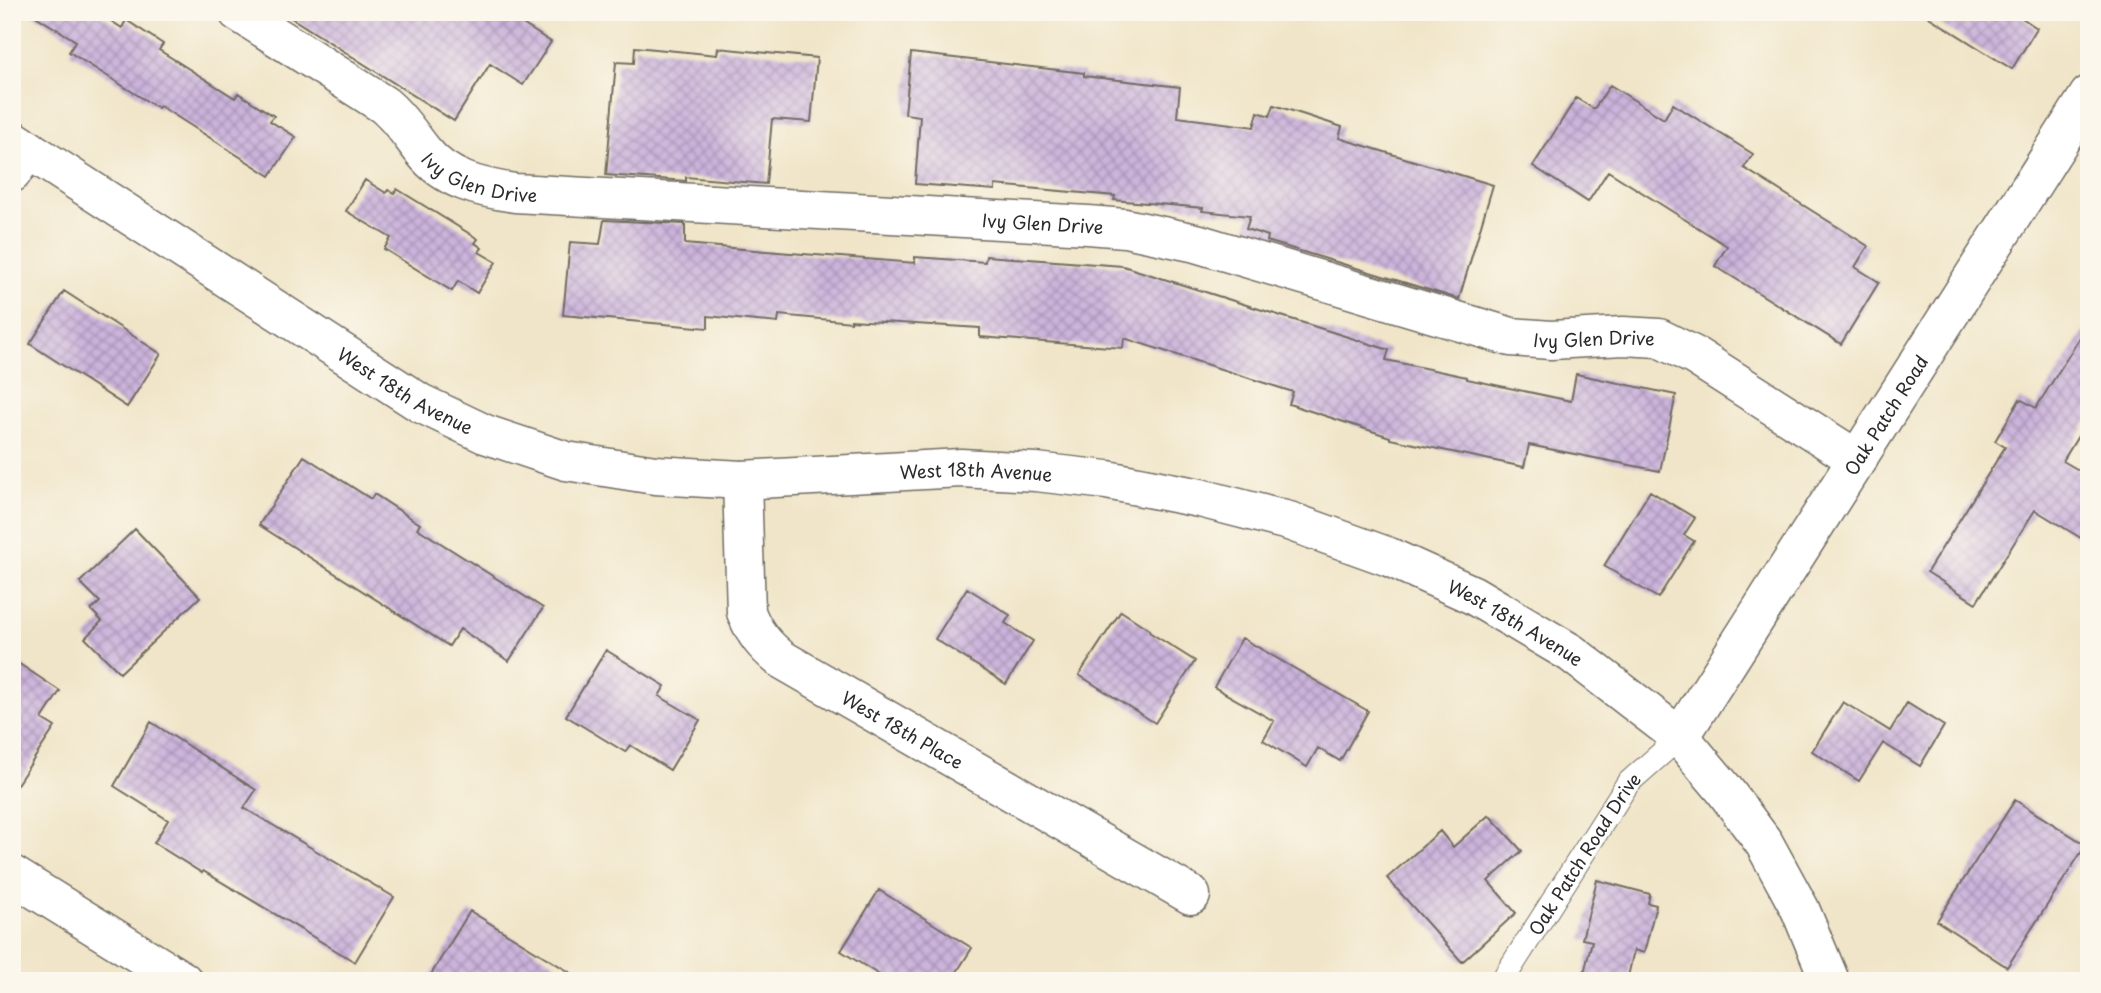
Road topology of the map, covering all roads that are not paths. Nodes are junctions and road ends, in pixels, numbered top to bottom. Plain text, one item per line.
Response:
1 (238, 12) edge
2 (2089, 95) edge
3 (17, 154) edge
4 (1858, 460) junction
5 (742, 480) junction
6 (1680, 737) junction
7 (12, 875) edge
8 (1191, 895) dead end
9 (183, 981) edge
10 (1502, 981) edge
11 (1830, 981) edge

1 - 4 street, Ivy Glen Drive
2 - 4 street, Oak Patch Road
3 - 5 street, West 18th Avenue
4 - 6 street, Oak Patch Road
5 - 6 street, West 18th Avenue
5 - 8 street, West 18th Place
6 - 10 lane, Oak Patch Road Drive
6 - 11 street, West 18th Avenue
7 - 9 street

